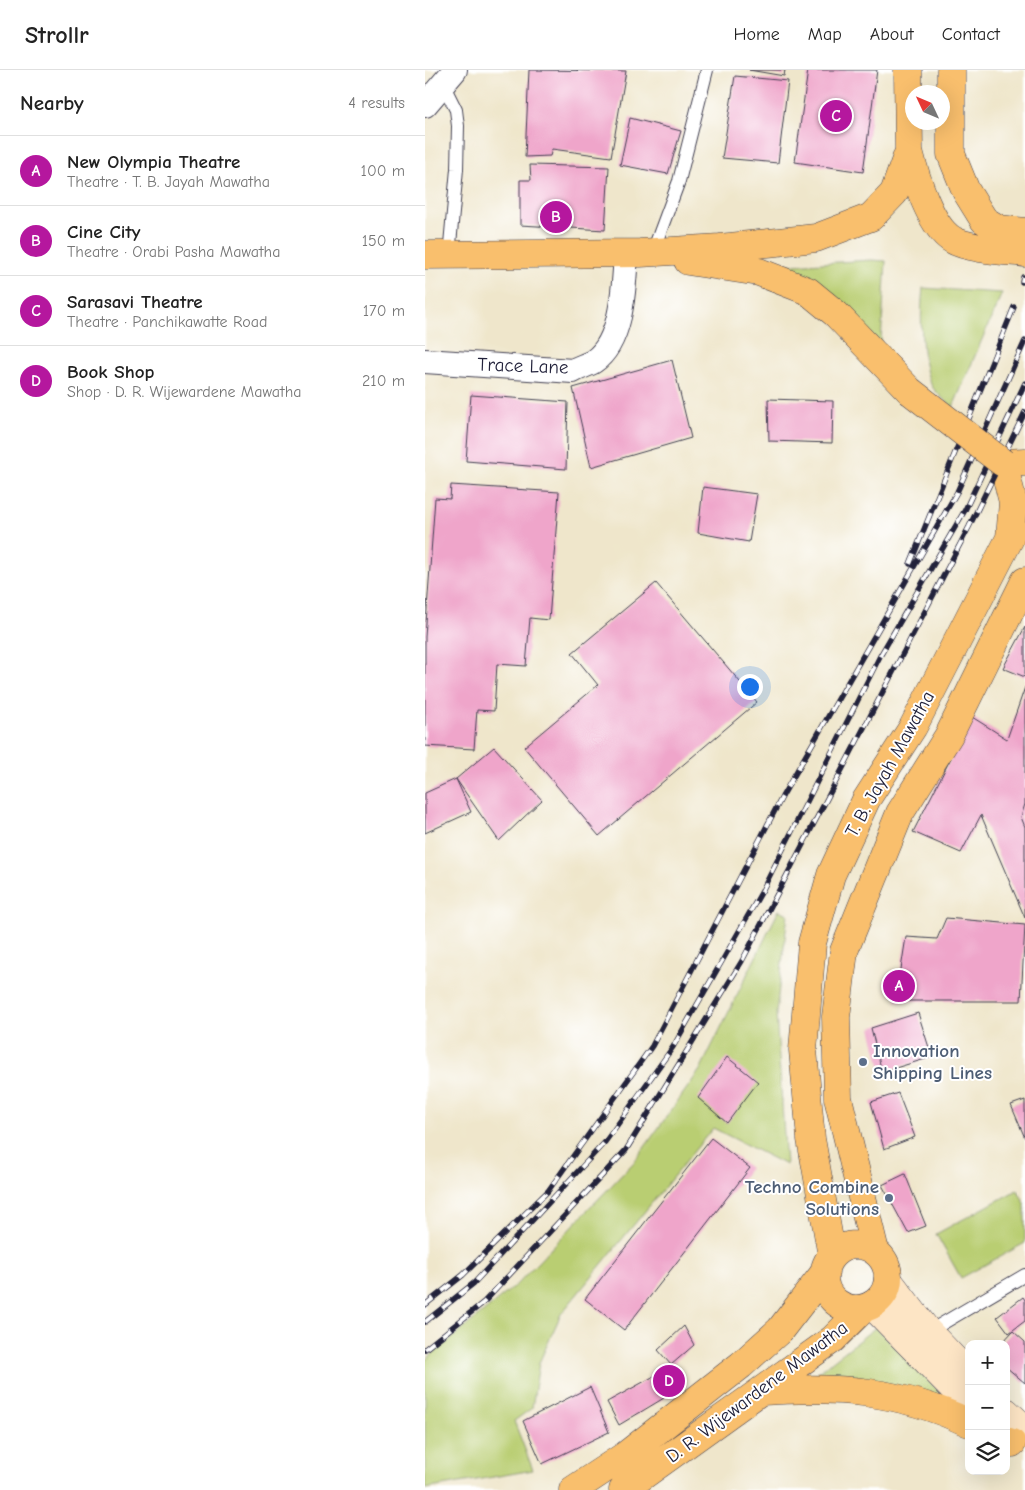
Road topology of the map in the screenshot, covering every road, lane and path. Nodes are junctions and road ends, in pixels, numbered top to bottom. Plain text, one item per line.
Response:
1 (707, 70) edge
2 (909, 70) edge
3 (951, 70) edge
4 (449, 77) edge
5 (425, 105) edge
6 (909, 151) junction
7 (1012, 230) edge
8 (639, 252) junction
9 (1025, 253) edge
10 (437, 255) edge
11 (425, 361) edge
12 (1014, 463) edge
13 (1025, 581) edge
14 (831, 875) junction
15 (869, 890) junction
16 (875, 1251) junction
17 (828, 1264) junction
18 (1025, 1275) edge
19 (888, 1280) junction
20 (868, 1307) junction
21 (928, 1332) junction
22 (965, 1371) edge
23 (763, 1391) junction
24 (965, 1400) edge
25 (965, 1421) edge
26 (1010, 1425) edge
27 (1015, 1441) edge
28 (573, 1490) edge
29 (623, 1490) edge

1 - 8 lane
2 - 6 main road
3 - 7 main road
4 - 5 street
4 - 10 lane
6 - 8 main road
6 - 9 main road
8 - 10 main road
8 - 11 street, Trace Lane
8 - 12 main road, bridge
12 - 14 main road, T. B. Jayah Mawatha
13 - 15 main road, T. B. Jayah Mawatha
14 - 15 main road
14 - 17 main road, T. B. Jayah Mawatha
15 - 16 main road, T. B. Jayah Mawatha
16 - 17 main road
16 - 19 main road
17 - 20 main road
17 - 28 main road, D. R. Wijewardene Mawatha
18 - 21 lane
19 - 20 main road
19 - 21 main road
20 - 23 main road, D. R. Wijewardene Mawatha
20 - 24 main road
21 - 22 main road
23 - 25 main road
23 - 29 main road, D. R. Wijewardene Mawatha
26 - 27 main road

